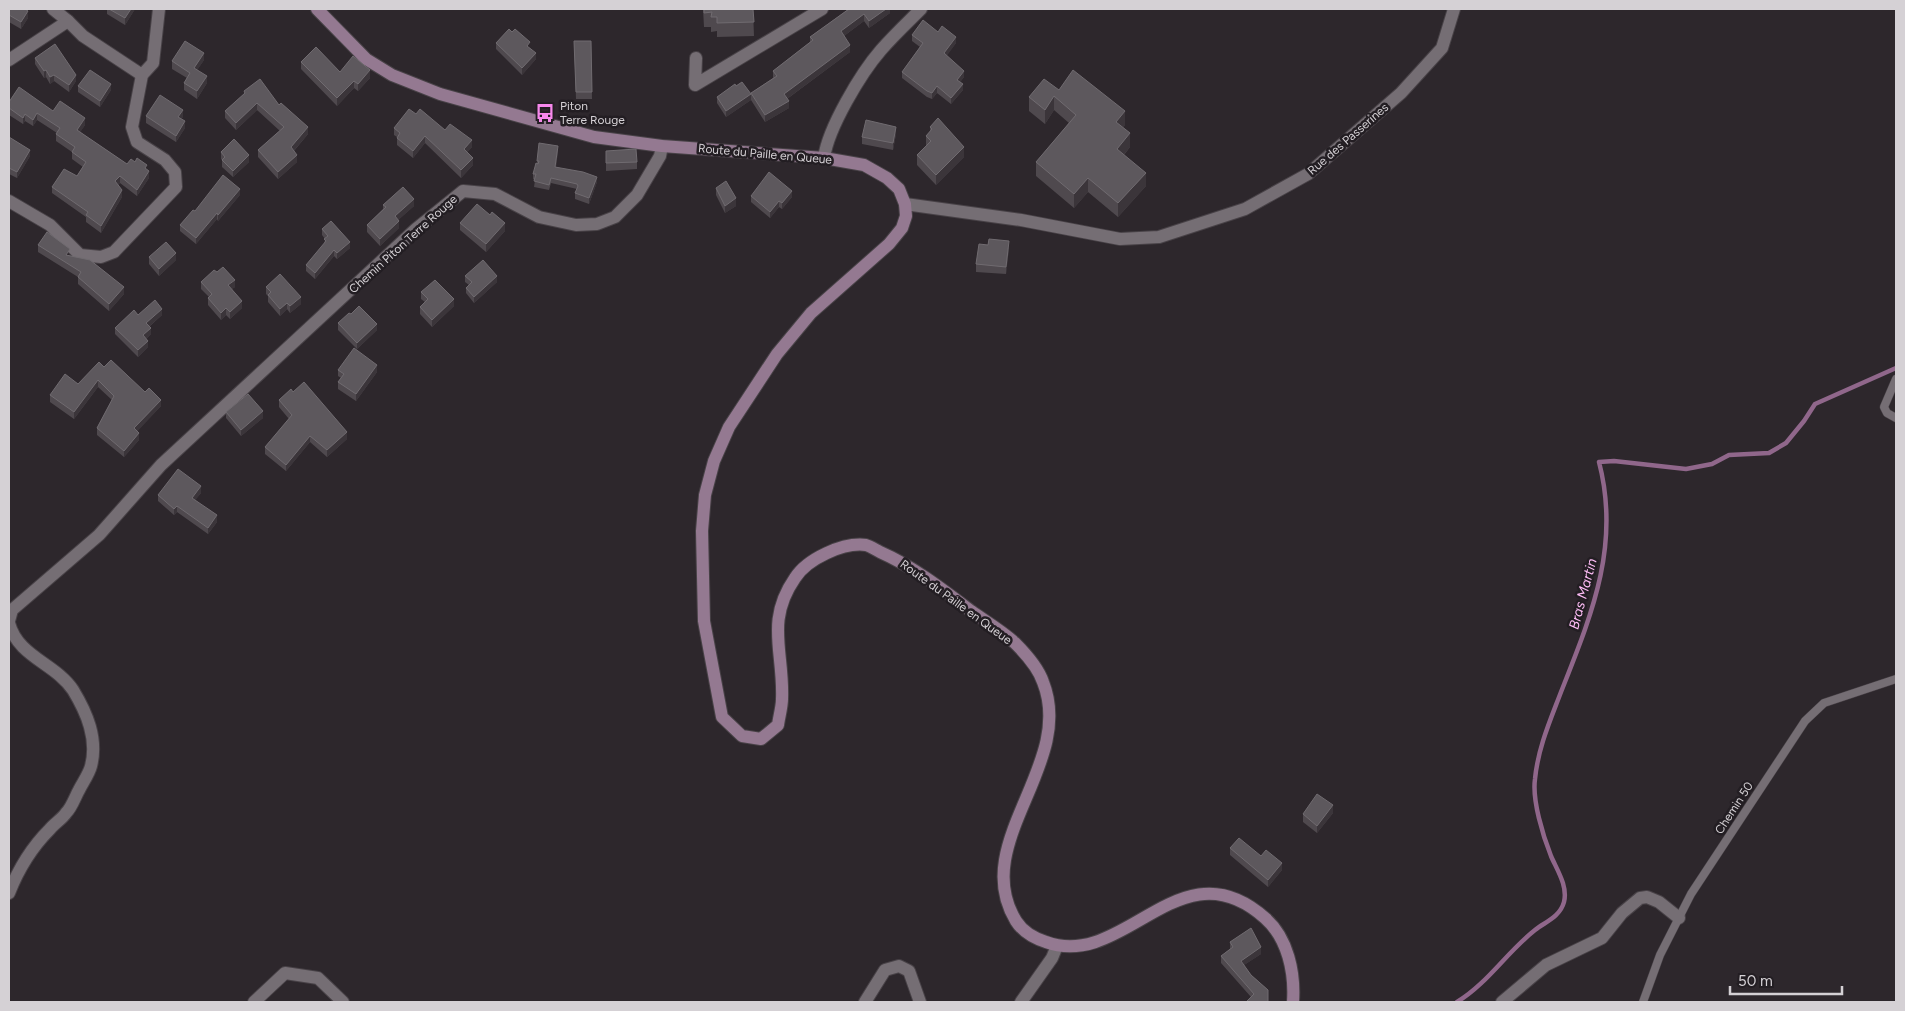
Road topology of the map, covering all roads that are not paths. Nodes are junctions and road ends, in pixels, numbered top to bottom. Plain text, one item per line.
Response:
1 (53, 9) edge
2 (159, 9) edge
3 (317, 9) edge
4 (822, 9) edge
5 (921, 9) edge
6 (1454, 9) edge
7 (68, 21) junction
8 (696, 58) dead end
9 (9, 60) edge
10 (142, 75) junction
11 (662, 146) junction
12 (824, 158) junction
13 (9, 201) edge
14 (905, 204) junction
15 (1896, 379) edge
16 (1896, 418) edge
17 (9, 622) edge
18 (1896, 679) edge
19 (9, 893) edge
20 (1679, 918) junction
21 (1057, 946) junction
22 (254, 1002) edge
23 (343, 1002) edge
24 (865, 1002) edge
25 (920, 1002) edge
26 (1021, 1002) edge
27 (1292, 1002) edge
28 (1502, 1002) edge
29 (1643, 1002) edge

1 - 7 street
2 - 10 street
3 - 11 main road, Route du Paille en Queue
4 - 8 street
5 - 12 street
6 - 14 street, Rue des Passerines
7 - 9 street
7 - 10 street
10 - 13 street
11 - 12 main road, Route du Paille en Queue
11 - 17 street, Chemin Piton Terre Rouge
12 - 14 main road, Route du Paille en Queue
14 - 21 main road, Route du Paille en Queue
15 - 16 lane
17 - 19 street
18 - 20 lane, Chemin 50
20 - 28 street
20 - 29 lane, Chemin 50
21 - 26 street
21 - 27 main road, Route du Paille en Queue
22 - 23 street
24 - 25 street

